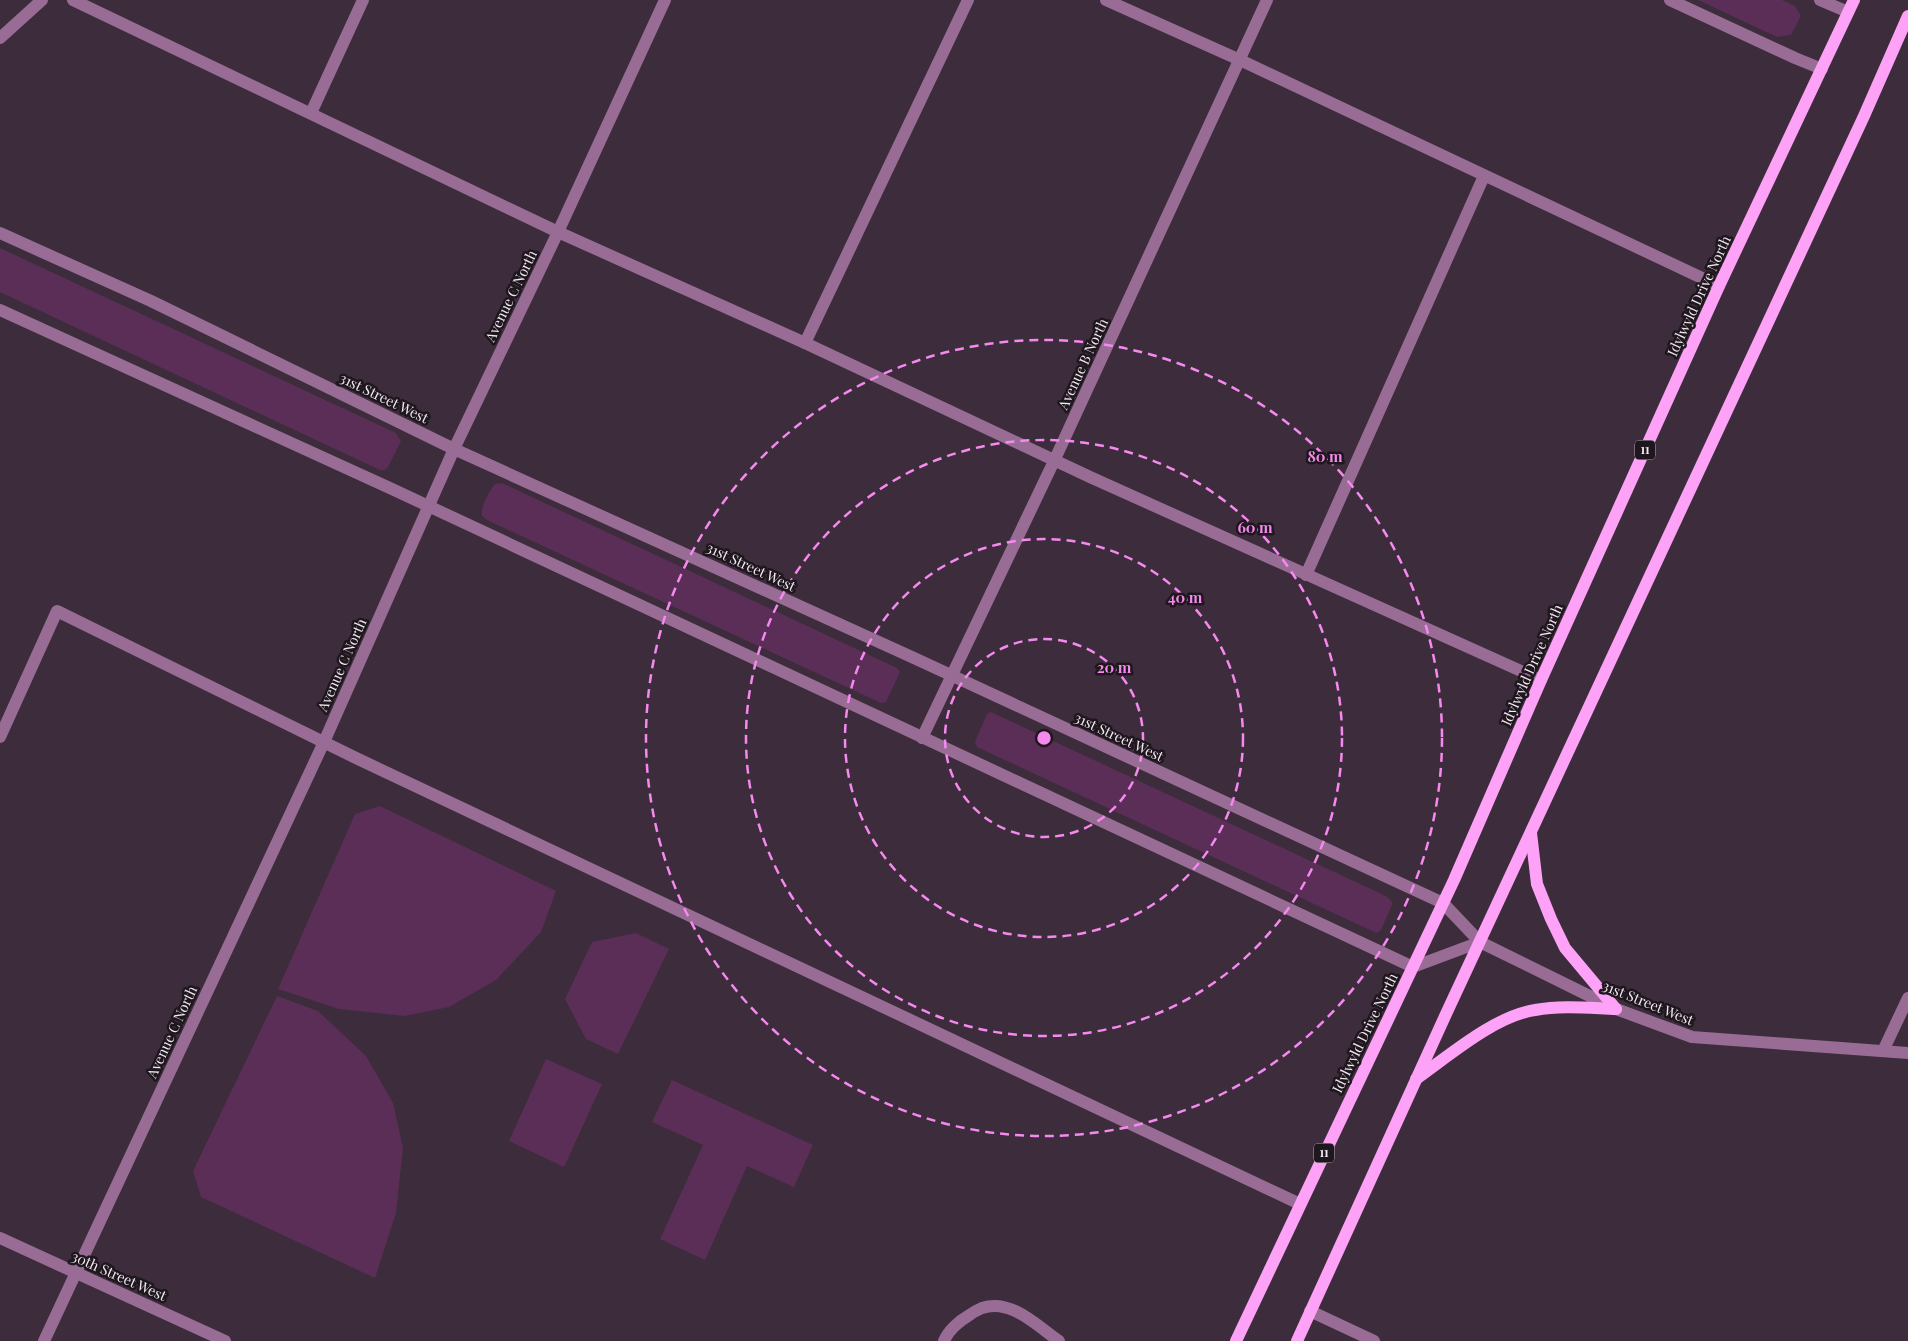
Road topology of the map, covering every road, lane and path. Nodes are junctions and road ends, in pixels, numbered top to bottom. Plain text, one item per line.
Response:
1 (42, 0) edge
2 (73, 0) edge
3 (363, 0) edge
4 (665, 0) edge
5 (968, 0) edge
6 (1106, 0) edge
7 (1267, 0) edge
8 (1670, 0) edge
9 (1820, 0) edge
10 (1854, 0) edge
11 (1848, 12) junction
12 (1908, 16) edge
13 (0, 38) edge
14 (1240, 60) junction
15 (1822, 69) junction
16 (311, 113) junction
17 (1484, 176) junction
18 (558, 232) junction
19 (0, 233) edge
20 (1719, 286) junction
21 (0, 310) edge
22 (805, 343) junction
23 (454, 449) junction
24 (1055, 459) junction
25 (428, 506) junction
26 (1306, 576) junction
27 (951, 675) junction
28 (1541, 680) junction
29 (0, 737) edge
30 (922, 738) junction
31 (324, 742) junction
32 (1531, 833) junction
33 (1443, 903) junction
34 (1480, 942) junction
35 (1413, 966) junction
36 (1908, 998) edge
37 (1616, 1009) junction
38 (1882, 1051) junction
39 (1908, 1053) edge
40 (1416, 1079) junction
41 (1300, 1204) junction
42 (0, 1238) edge
43 (77, 1274) junction
44 (1310, 1311) junction
45 (44, 1341) edge
46 (225, 1341) edge
47 (944, 1341) edge
48 (1059, 1341) edge
49 (1236, 1341) edge
50 (1297, 1341) edge
51 (1374, 1341) edge

1 - 13 street
2 - 16 street
3 - 16 street
4 - 18 street, Avenue C North
5 - 22 street
6 - 14 street
7 - 14 street, Avenue B North
8 - 15 street
9 - 11 street
10 - 11 main road, Idylwyld Drive North / 11
11 - 15 main road, Idylwyld Drive North / 11
12 - 32 main road
14 - 17 street
14 - 24 street, Avenue B North
15 - 20 main road, Idylwyld Drive North / 11
16 - 18 street
17 - 20 street
17 - 26 street
18 - 22 street
18 - 23 street, Avenue C North
19 - 23 street, 31st Street West
20 - 28 main road, Idylwyld Drive North / 11
21 - 25 street
22 - 24 street
23 - 25 street, Avenue C North
23 - 27 street, 31st Street West
24 - 26 street
24 - 27 street, Avenue B North
25 - 30 street
25 - 31 street, Avenue C North
26 - 28 street
27 - 30 street, Avenue B North
27 - 33 street, 31st Street West
28 - 33 main road, Idylwyld Drive North / 11
29 - 31 street
30 - 35 street
31 - 41 street
31 - 43 street, Avenue C North
32 - 34 main road
32 - 37 main road
33 - 34 street, 31st Street West
33 - 35 main road, Idylwyld Drive North / 11
34 - 35 street
34 - 37 street, 31st Street West
34 - 40 main road
35 - 41 main road, Idylwyld Drive North / 11
36 - 38 street
37 - 38 street, 31st Street West
37 - 40 main road
38 - 39 street, 31st Street West
40 - 44 main road
41 - 49 main road, Idylwyld Drive North / 11
42 - 43 street, 30th Street West
43 - 45 street, Avenue C North
43 - 46 street, 30th Street West
44 - 50 main road
44 - 51 street
47 - 48 street

